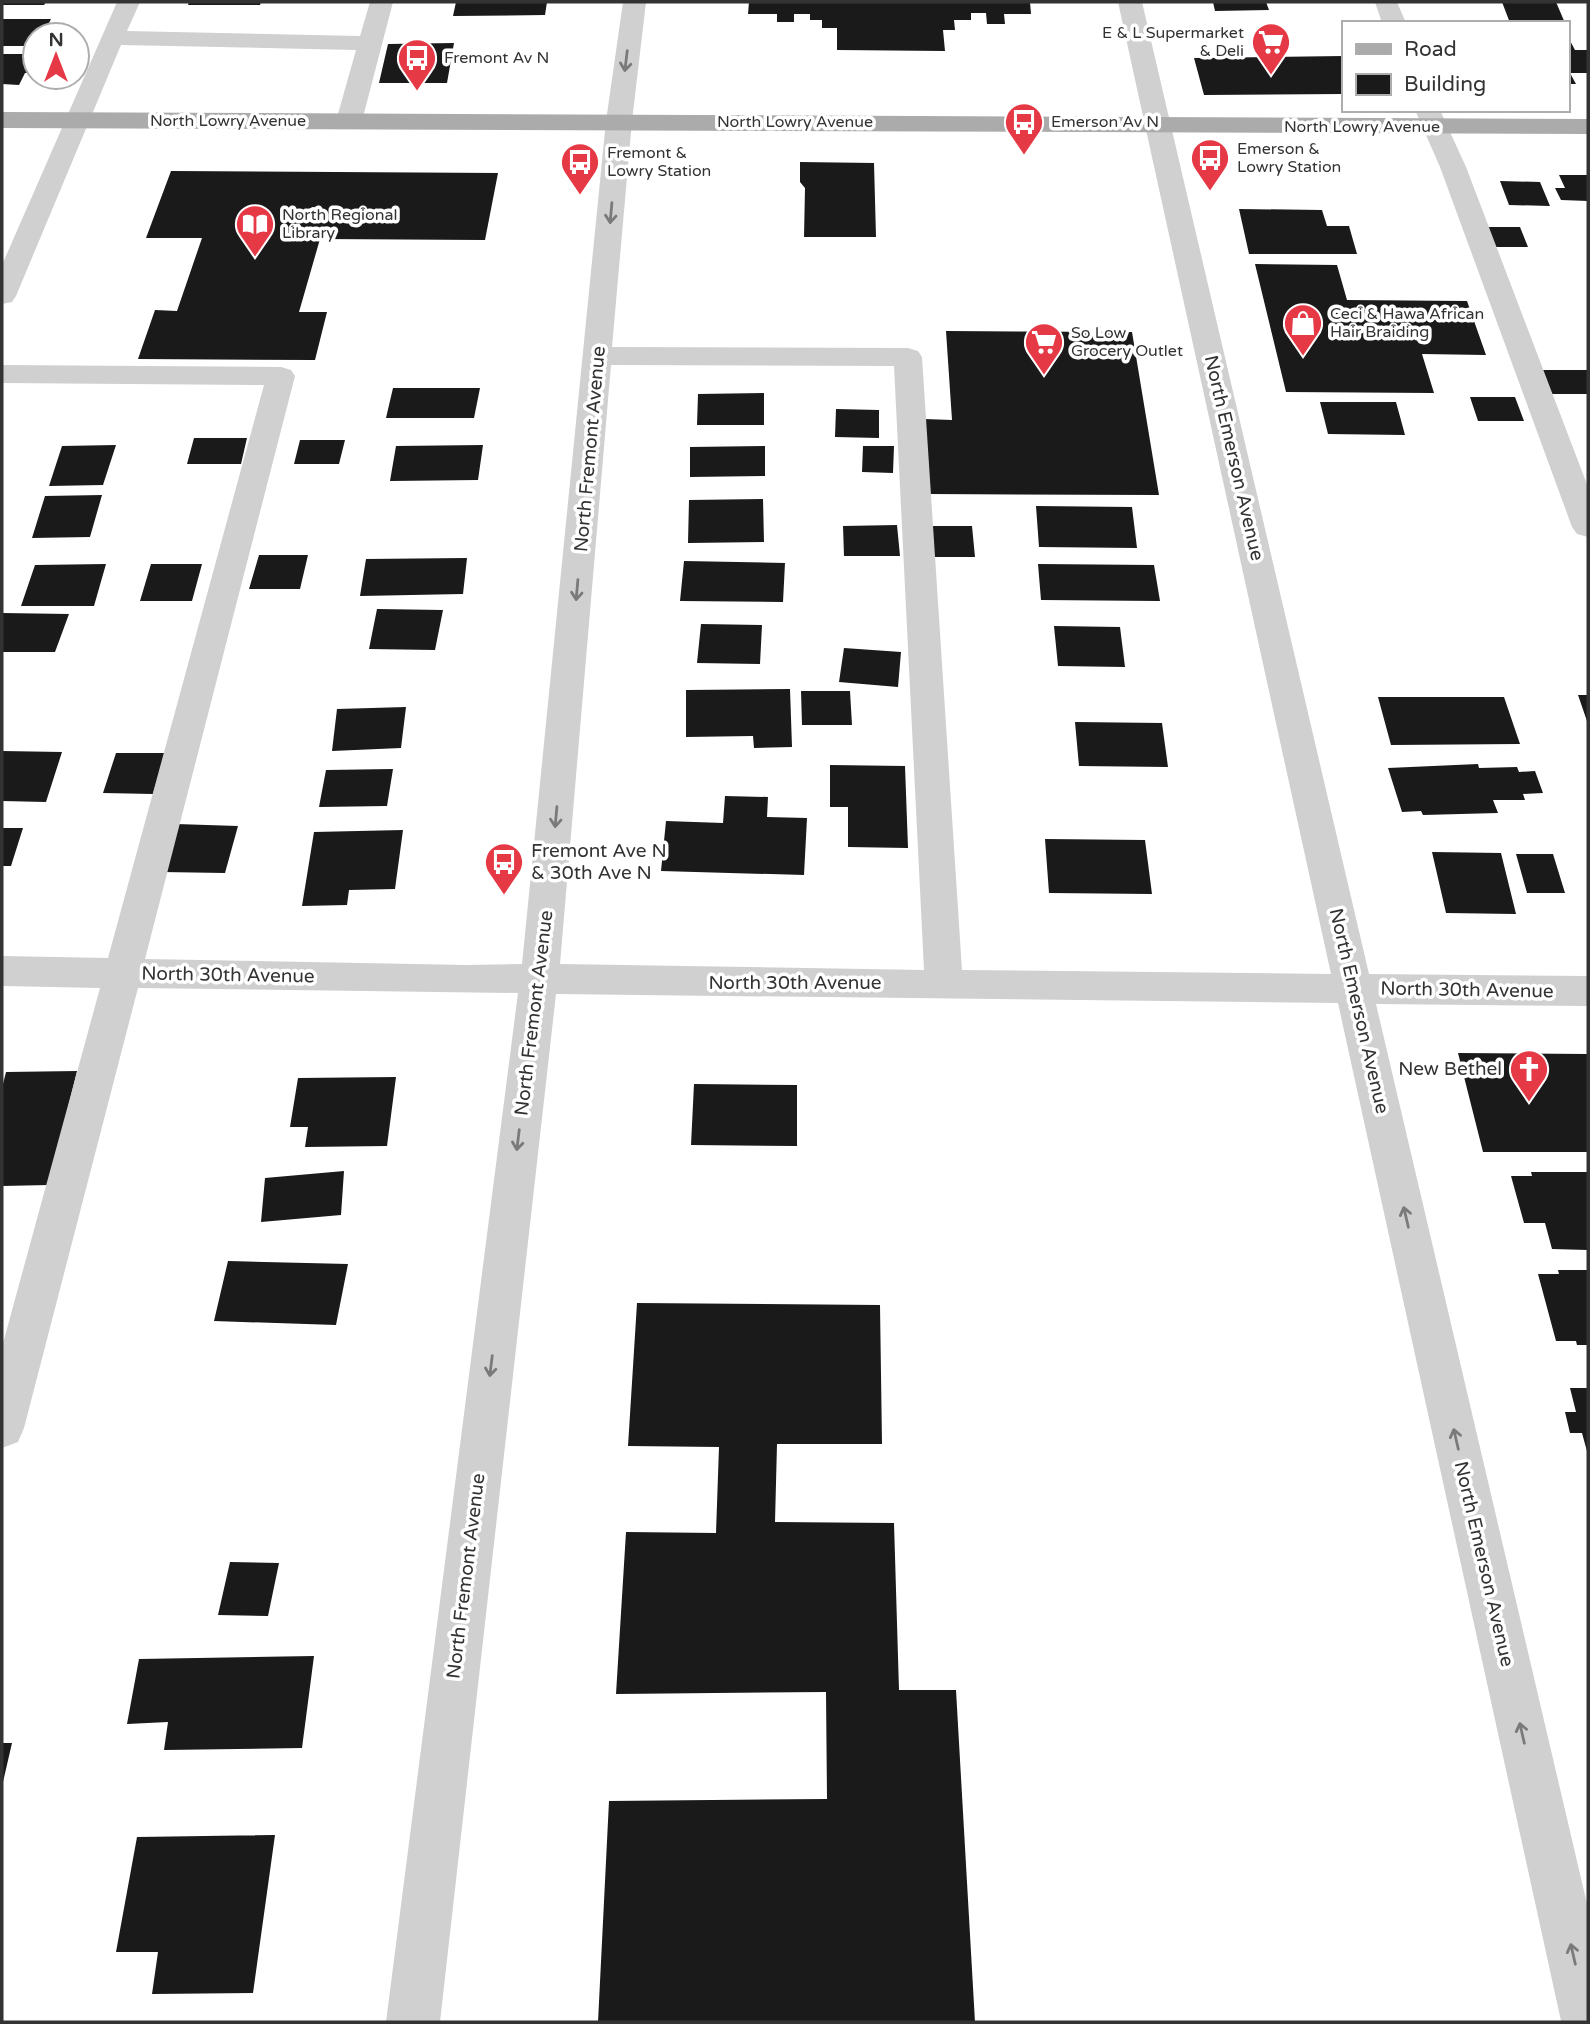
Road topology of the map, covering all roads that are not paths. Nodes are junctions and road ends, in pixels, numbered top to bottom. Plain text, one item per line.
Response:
1 (128, 2) edge
2 (381, 2) edge
3 (634, 2) edge
4 (1130, 2) edge
5 (1386, 2) edge
6 (1393, 21) edge
7 (111, 38) junction
8 (370, 43) junction
9 (1430, 119) edge
10 (2, 120) edge
11 (76, 121) junction
12 (349, 121) junction
13 (619, 121) junction
14 (1157, 125) junction
15 (1588, 127) edge
16 (2, 296) edge
17 (599, 356) junction
18 (2, 374) edge
19 (1588, 527) edge
20 (2, 971) edge
21 (121, 973) junction
22 (540, 978) junction
23 (944, 984) junction
24 (1355, 988) junction
25 (1588, 992) edge
26 (2, 1428) edge
27 (1588, 2021) edge
28 (412, 2022) edge

1 - 7 street
2 - 8 street
3 -> 13 street, North Fremont Avenue
4 - 14 street, North Emerson Avenue
5 - 6 street
7 - 8 street
7 - 11 street
8 - 12 street
9 - 14 main road, North Lowry Avenue
9 - 15 main road, North Lowry Avenue
9 - 19 street
10 - 11 main road, North Lowry Avenue
11 - 12 main road, North Lowry Avenue
11 - 16 street
12 - 13 main road, North Lowry Avenue
13 - 14 main road, North Lowry Avenue
13 -> 17 street, North Fremont Avenue
14 - 24 street, North Emerson Avenue
17 -> 22 street, North Fremont Avenue
17 - 23 street
18 - 21 street
20 - 21 street, North 30th Avenue
21 - 22 street, North 30th Avenue
21 - 26 street
22 - 23 street, North 30th Avenue
22 -> 28 street, North Fremont Avenue
23 - 24 street, North 30th Avenue
24 - 25 street, North 30th Avenue
27 -> 24 street, North Emerson Avenue

